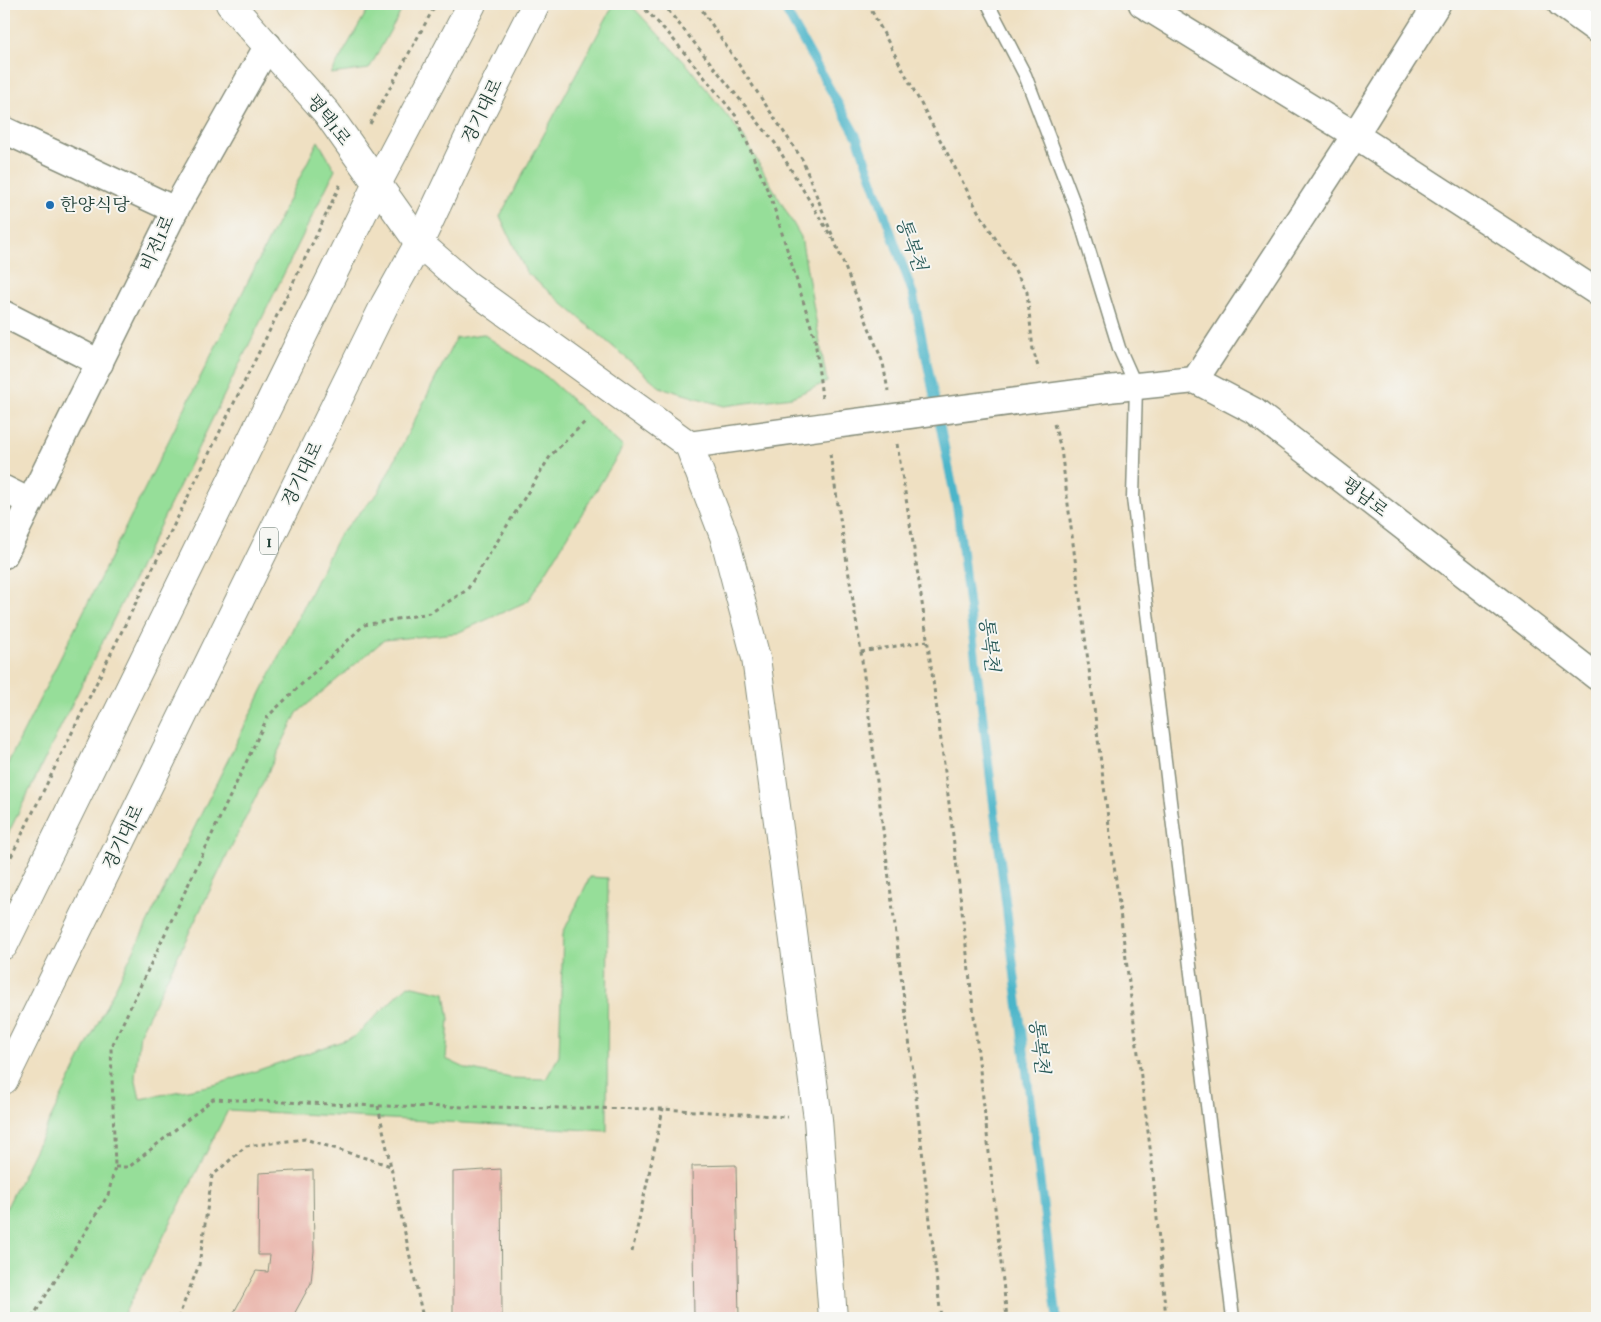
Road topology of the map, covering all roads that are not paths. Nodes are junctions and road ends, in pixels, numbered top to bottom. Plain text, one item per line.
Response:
1 (230, 4) edge
2 (472, 4) edge
3 (536, 4) edge
4 (988, 4) edge
5 (1142, 4) edge
6 (1437, 4) edge
7 (1560, 4) edge
8 (1597, 30) edge
9 (268, 45) junction
10 (4, 130) edge
11 (1355, 136) junction
12 (377, 184) junction
13 (175, 210) junction
14 (419, 243) junction
15 (1597, 292) edge
16 (4, 314) edge
17 (100, 364) junction
18 (1195, 380) junction
19 (1136, 386) junction
20 (689, 445) junction
21 (4, 489) edge
22 (30, 502) junction
23 (4, 555) edge
24 (1597, 677) edge
25 (4, 945) edge
26 (4, 1080) edge
27 (833, 1318) edge
28 (1233, 1318) edge

1 - 9 main road, 평택1로
2 - 12 main road
3 - 14 main road, 경기대로 / 1
4 - 19 lane
5 - 11 street
6 - 11 street
7 - 8 street
9 - 12 main road, 평택1로
9 - 13 street
10 - 13 street, 비전1로
11 - 15 street
11 - 18 street
12 - 14 main road, 평택1로
12 - 25 main road
13 - 17 street, 비전1로
14 - 20 main road, 평택1로
14 - 26 main road, 경기대로 / 1
16 - 17 street
17 - 22 street, 비전1로
18 - 19 street
18 - 24 street, 평남로
19 - 20 street, bridge
19 - 28 lane
20 - 27 main road
21 - 22 street
22 - 23 street, 비전1로

